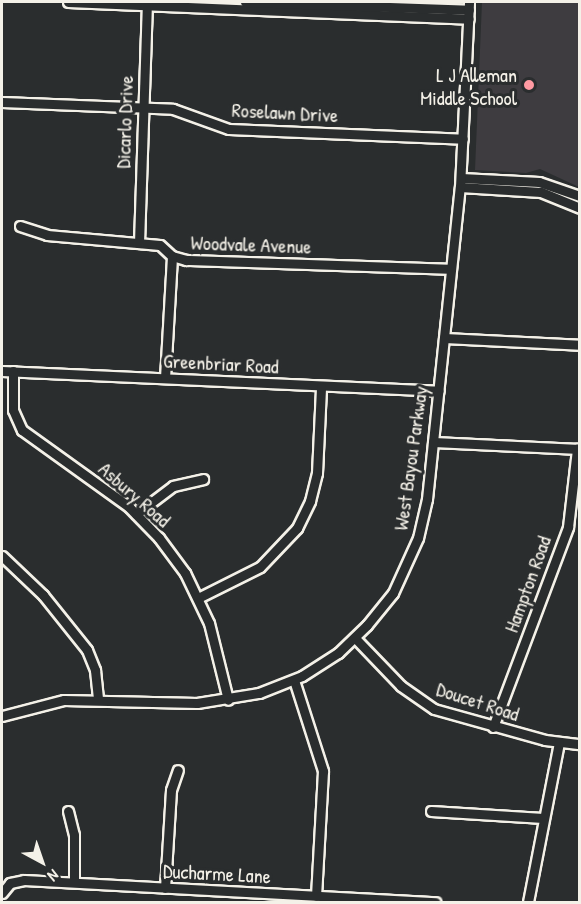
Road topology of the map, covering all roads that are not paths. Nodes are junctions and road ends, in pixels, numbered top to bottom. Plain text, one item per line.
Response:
1 (68, 2) edge
2 (245, 2) edge
3 (147, 3) edge
4 (469, 10) edge
5 (2, 102) edge
6 (143, 108) junction
7 (463, 139) junction
8 (461, 183) junction
9 (542, 187) junction
10 (579, 196) edge
11 (579, 208) edge
12 (20, 226) dead end
13 (138, 243) junction
14 (172, 256) junction
15 (451, 269) junction
16 (444, 338) junction
17 (579, 345) edge
18 (2, 371) edge
19 (13, 371) junction
20 (165, 378) junction
21 (321, 387) junction
22 (438, 391) junction
23 (433, 442) junction
24 (578, 449) edge
25 (203, 479) dead end
26 (136, 514) junction
27 (2, 556) edge
28 (198, 598) junction
29 (355, 638) junction
30 (294, 680) junction
31 (98, 699) junction
32 (228, 700) junction
33 (2, 716) edge
34 (493, 727) junction
35 (559, 743) junction
36 (579, 744) edge
37 (178, 770) dead end
38 (68, 811) dead end
39 (431, 811) dead end
40 (543, 818) junction
41 (74, 882) junction
42 (165, 888) junction
43 (2, 892) edge
44 (316, 896) junction
45 (435, 903) edge
46 (528, 903) edge

1 - 3 street
2 - 4 street
3 - 4 street
3 - 6 street, Dicarlo Drive
4 - 7 street, West Bayou Parkway
5 - 6 street, Roselawn Drive
6 - 7 street, Roselawn Drive
6 - 13 street, Dicarlo Drive
7 - 8 street, West Bayou Parkway
8 - 9 street
8 - 15 street, West Bayou Parkway
9 - 10 street
9 - 11 street
12 - 13 street, Woodvale Avenue
13 - 14 street, Woodvale Avenue
14 - 15 street, Woodvale Avenue
14 - 20 street
15 - 16 street, West Bayou Parkway
16 - 17 street
16 - 22 street, West Bayou Parkway
18 - 19 street, Greenbriar Road
19 - 20 street, Greenbriar Road
19 - 26 street, Asbury Road
20 - 21 street, Greenbriar Road
21 - 22 street, Greenbriar Road
21 - 28 street
22 - 23 street, West Bayou Parkway
23 - 24 street
23 - 29 street, West Bayou Parkway
24 - 34 street, Hampton Road
25 - 26 street
26 - 28 street, Asbury Road
27 - 31 street
28 - 32 street, Asbury Road
29 - 30 street, West Bayou Parkway
29 - 34 street, Doucet Road
30 - 32 street, West Bayou Parkway
30 - 44 street
31 - 32 street, West Bayou Parkway
31 - 33 street, West Bayou Parkway
34 - 35 street, Doucet Road
35 - 36 street, Doucet Road
35 - 40 street
37 - 42 street
38 - 41 street
39 - 40 street
40 - 46 street
41 - 42 street, Ducharme Lane
41 - 43 street, Ducharme Lane
42 - 44 street, Ducharme Lane
44 - 45 street, Ducharme Lane

